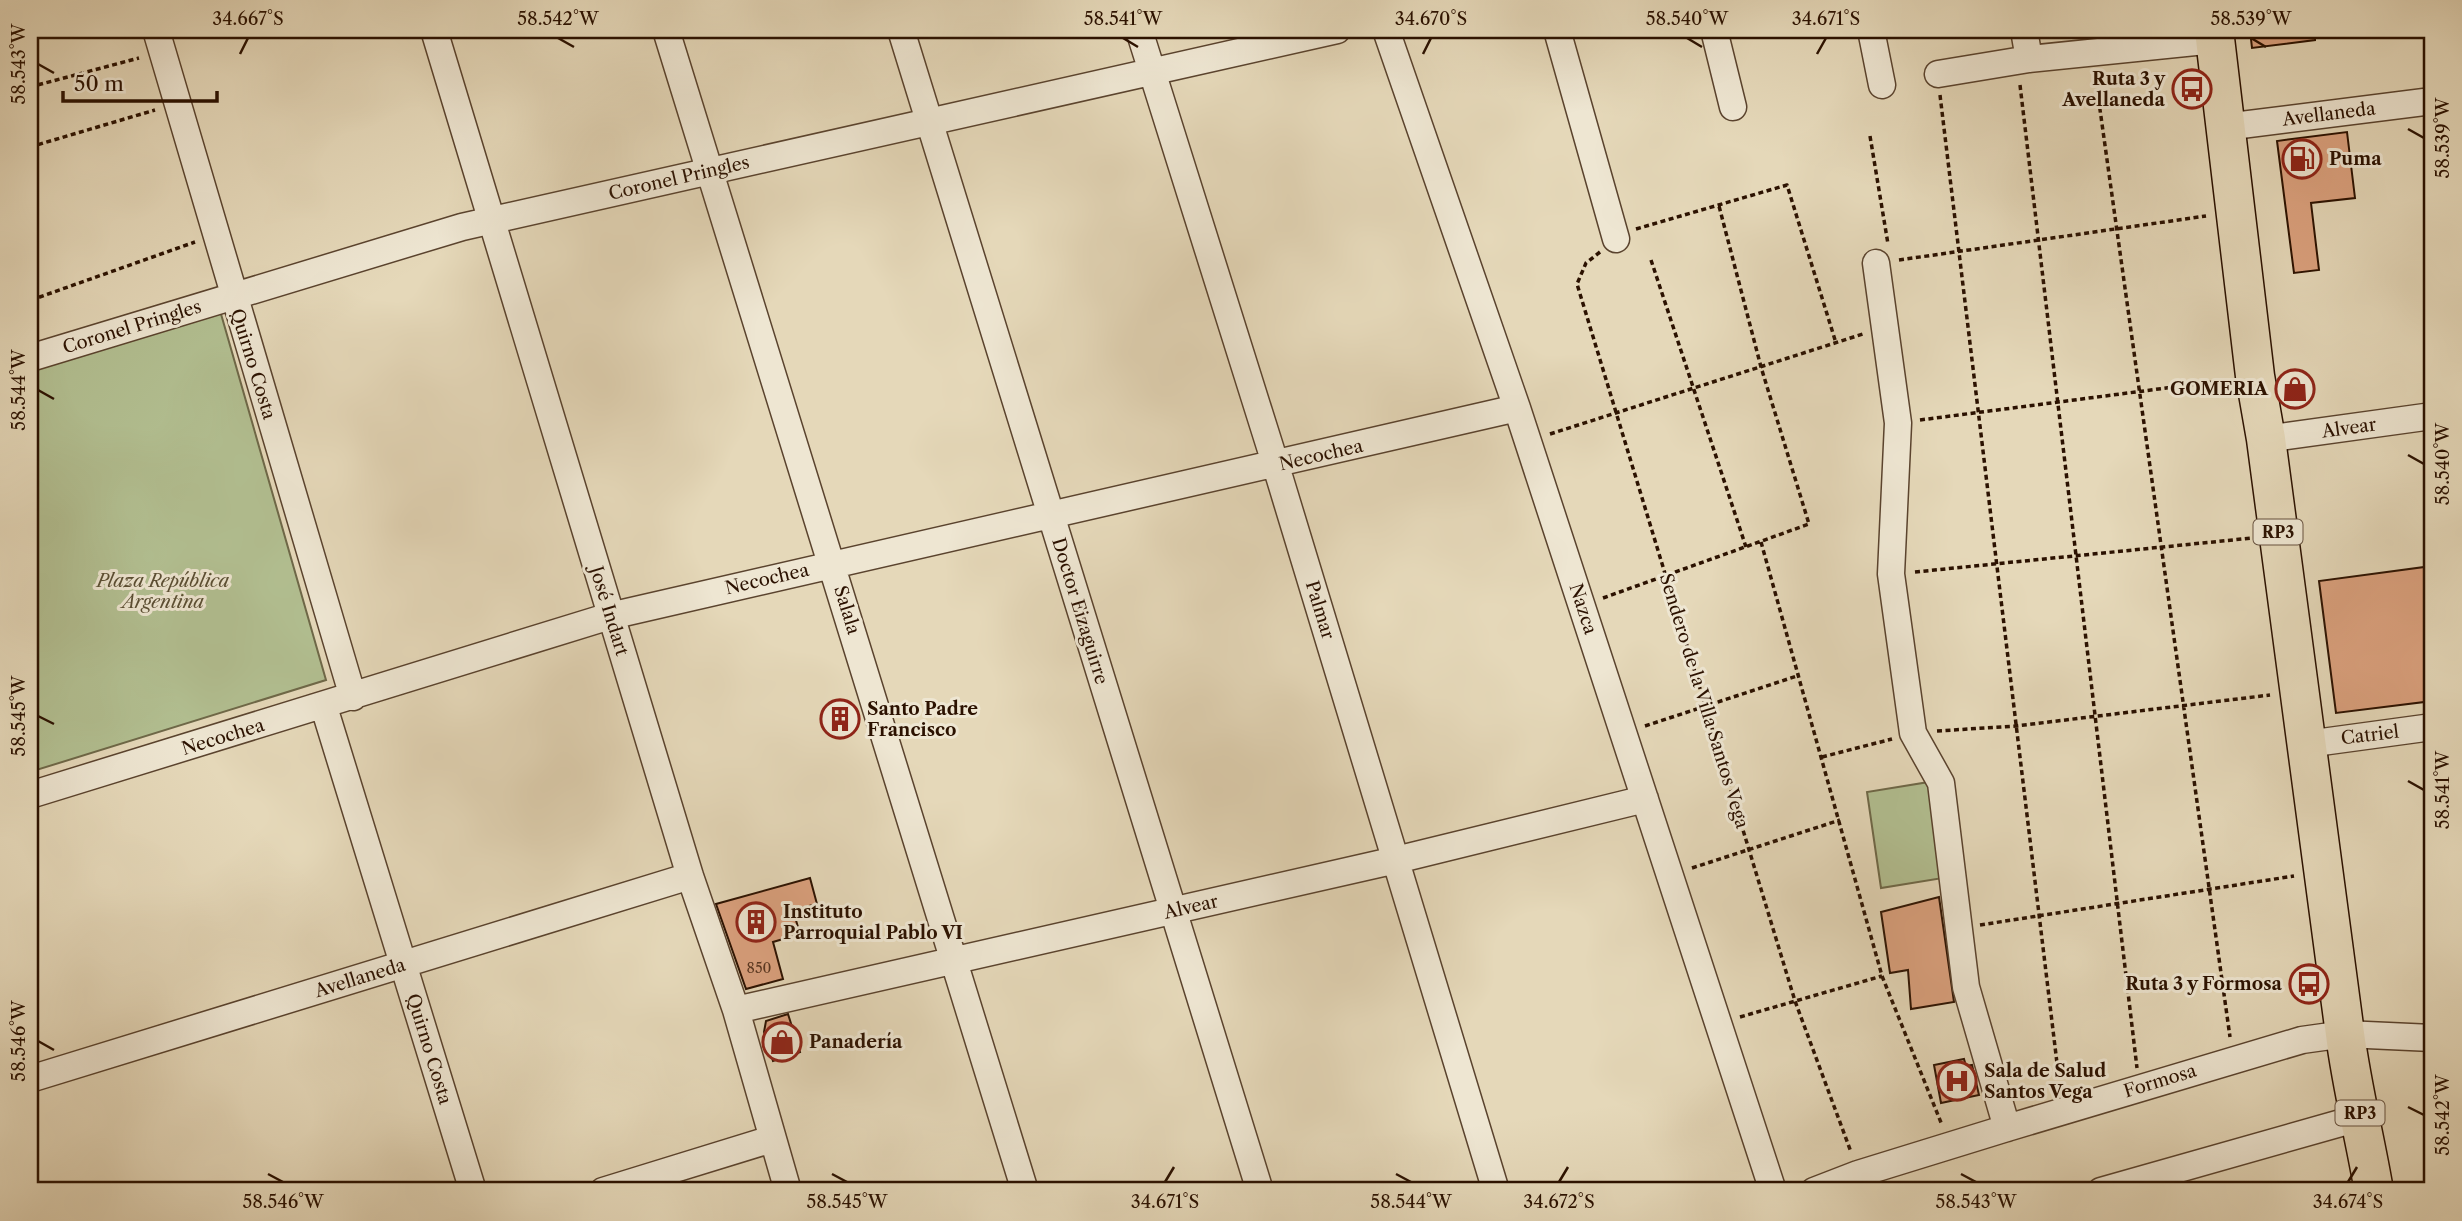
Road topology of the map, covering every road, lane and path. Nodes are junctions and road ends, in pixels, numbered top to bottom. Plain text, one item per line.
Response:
1 (434, 30) edge
2 (666, 30) edge
3 (901, 30) edge
4 (1139, 30) edge
5 (1337, 30) edge
6 (1387, 30) edge
7 (1557, 30) edge
8 (1714, 30) edge
9 (1871, 30) edge
10 (2024, 30) edge
11 (2215, 35) edge
12 (160, 41) edge
13 (2092, 54) junction
14 (2023, 60) junction
15 (1152, 74) junction
16 (1938, 75) joint
17 (1882, 85) dead end
18 (30, 88) edge
19 (2432, 101) edge
20 (1733, 107) dead end
21 (161, 108) dead end
22 (930, 123) junction
23 (2225, 127) junction
24 (1870, 136) dead end
25 (30, 147) edge
26 (709, 171) junction
27 (1718, 206) dead end
28 (2236, 212) junction
29 (492, 220) junction
30 (2117, 229) junction
31 (215, 235) junction
32 (1616, 239) junction
33 (2038, 240) junction
34 (1959, 251) junction
35 (1651, 260) dead end
36 (1883, 262) junction
37 (30, 288) edge
38 (233, 296) junction
39 (1884, 327) junction
40 (1836, 343) junction
41 (30, 358) edge
42 (1761, 367) junction
43 (2255, 376) junction
44 (1693, 388) junction
45 (2140, 391) junction
46 (2057, 402) junction
47 (1517, 408) junction
48 (1978, 412) junction
49 (1616, 413) junction
50 (2432, 416) edge
51 (1898, 423) junction
52 (2266, 439) junction
53 (1528, 441) junction
54 (1276, 466) junction
55 (1051, 517) junction
56 (2279, 536) junction
57 (1761, 542) junction
58 (1746, 547) junction
59 (2161, 548) junction
60 (2076, 556) junction
61 (833, 563) junction
62 (1996, 565) junction
63 (1891, 574) junction
64 (1666, 576) junction
65 (1582, 606) junction
66 (610, 616) junction
67 (1800, 675) junction
68 (2300, 690) junction
69 (353, 697) junction
70 (1706, 706) junction
71 (324, 707) junction
72 (2183, 707) junction
73 (2095, 717) junction
74 (2016, 726) junction
75 (2432, 727) edge
76 (1623, 733) junction
77 (1913, 733) junction
78 (2307, 744) junction
79 (1822, 757) junction
80 (30, 795) edge
81 (1645, 799) junction
82 (1840, 820) junction
83 (1749, 849) junction
84 (1396, 860) junction
85 (2324, 872) junction
86 (1670, 875) junction
87 (690, 876) junction
88 (2208, 889) junction
89 (2117, 902) junction
90 (1174, 911) junction
91 (2039, 914) junction
92 (1959, 929) junction
93 (953, 960) junction
94 (404, 965) junction
95 (1882, 976) junction
96 (1795, 1000) junction
97 (737, 1010) junction
98 (1718, 1023) junction
99 (2345, 1034) junction
100 (2432, 1038) edge
101 (2234, 1060) junction
102 (30, 1079) edge
103 (2140, 1087) junction
104 (2063, 1111) junction
105 (2362, 1117) junction
106 (2007, 1128) junction
107 (772, 1139) junction
108 (1950, 1146) junction
109 (1858, 1174) junction
110 (473, 1191) edge
111 (603, 1191) edge
112 (788, 1191) edge
113 (1026, 1191) edge
114 (1260, 1191) edge
115 (1496, 1191) edge
116 (1773, 1191) edge
117 (1814, 1191) edge
118 (2101, 1191) edge
119 (2374, 1191) edge

1 - 29 street, José Indart
2 - 26 street, Salala
3 - 22 street, Doctor Eizaguirre
4 - 15 street, Palmar
5 - 15 street, Coronel Pringles
6 - 47 street, Nazca
7 - 32 street
8 - 20 street
9 - 17 street
10 - 14 street
11 - 13 street
11 - 23 highway, RP3
12 - 18 path
12 - 31 street, Quirno Costa
13 - 14 street
13 - 30 path
14 - 16 street
14 - 33 path
15 - 22 street, Coronel Pringles
15 - 54 street, Palmar
16 - 34 path
19 - 23 street, Avellaneda
21 - 25 path
22 - 26 street, Coronel Pringles
22 - 55 street, Doctor Eizaguirre
23 - 28 highway, RP3
24 - 36 path
26 - 29 street, Coronel Pringles
26 - 61 street, Salala
27 - 42 path
28 - 30 path
28 - 43 highway, RP3
29 - 38 street, Coronel Pringles
29 - 66 street, José Indart
30 - 33 path
30 - 45 path
31 - 37 path
31 - 38 street, Quirno Costa
32 - 40 path, Sendero de la Villa Santos Vega
32 - 49 path, Sendero de la Villa Santos Vega
33 - 34 path
33 - 46 path
34 - 36 path
34 - 48 path
35 - 44 path
36 - 39 street
38 - 41 street, Coronel Pringles
38 - 69 street, Quirno Costa
39 - 40 path
39 - 51 street
40 - 42 path
42 - 44 path
42 - 57 path
43 - 45 path
43 - 52 highway, RP3
44 - 49 path
44 - 58 path
45 - 46 path
45 - 59 path
46 - 48 path
46 - 60 path
47 - 53 street, Nazca
47 - 54 street, Necochea
48 - 51 path
48 - 62 path
49 - 53 path
49 - 64 path, Sendero de la Villa Santos Vega
50 - 52 street, Alvear
51 - 63 street
52 - 56 highway, RP3
53 - 65 street, Nazca
54 - 55 street, Necochea
54 - 84 street, Palmar
55 - 61 street, Necochea
55 - 90 street, Doctor Eizaguirre
56 - 59 path
56 - 68 highway, RP3
57 - 58 path
57 - 67 path
58 - 64 path
59 - 60 path
59 - 72 path
60 - 62 path
60 - 73 path
61 - 66 street, Necochea
61 - 93 street, Salala
62 - 63 path
62 - 74 path
63 - 77 street
64 - 65 path
64 - 70 path, Sendero de la Villa Santos Vega
65 - 76 street, Nazca
66 - 69 street, Necochea
66 - 87 street, José Indart
67 - 70 path
67 - 79 path
68 - 72 path
68 - 78 highway, RP3
69 - 71 street, Necochea
70 - 76 path
70 - 83 path, Sendero de la Villa Santos Vega
71 - 80 street, Necochea
71 - 94 street, Quirno Costa
72 - 73 path
72 - 88 path
73 - 74 path
73 - 89 path
74 - 77 path
74 - 91 path
75 - 78 street, Catriel
76 - 81 street, Nazca
77 - 79 path
77 - 92 street
78 - 85 highway, RP3
79 - 82 path
81 - 84 street, Alvear
81 - 86 street, Nazca
82 - 83 path
82 - 95 path
83 - 86 path
83 - 96 path, Sendero de la Villa Santos Vega
84 - 90 street, Alvear
84 - 115 street, Palmar
85 - 88 path
85 - 99 highway, RP3
86 - 98 street, Nazca
87 - 94 street, Avellaneda
87 - 97 street, José Indart
88 - 89 path
88 - 101 path
89 - 91 path
89 - 103 path
90 - 93 street, Alvear
90 - 114 street, Doctor Eizaguirre
91 - 92 path
91 - 104 path
92 - 106 street
93 - 97 street, Alvear
93 - 113 street, Salala
94 - 102 street, Avellaneda
94 - 110 street, Quirno Costa
95 - 96 path
95 - 108 path
96 - 98 path
96 - 109 path, Sendero de la Villa Santos Vega
97 - 107 street, José Indart
98 - 116 street, Nazca
99 - 100 street, Formosa
99 - 101 street, Formosa
99 - 105 highway, RP3
101 - 103 street, Formosa
103 - 104 street, Formosa
104 - 106 street, Formosa
105 - 118 street
105 - 119 highway, RP3
106 - 108 street, Formosa
107 - 111 street
107 - 112 street, José Indart
108 - 109 street, Formosa
109 - 117 street, Formosa

